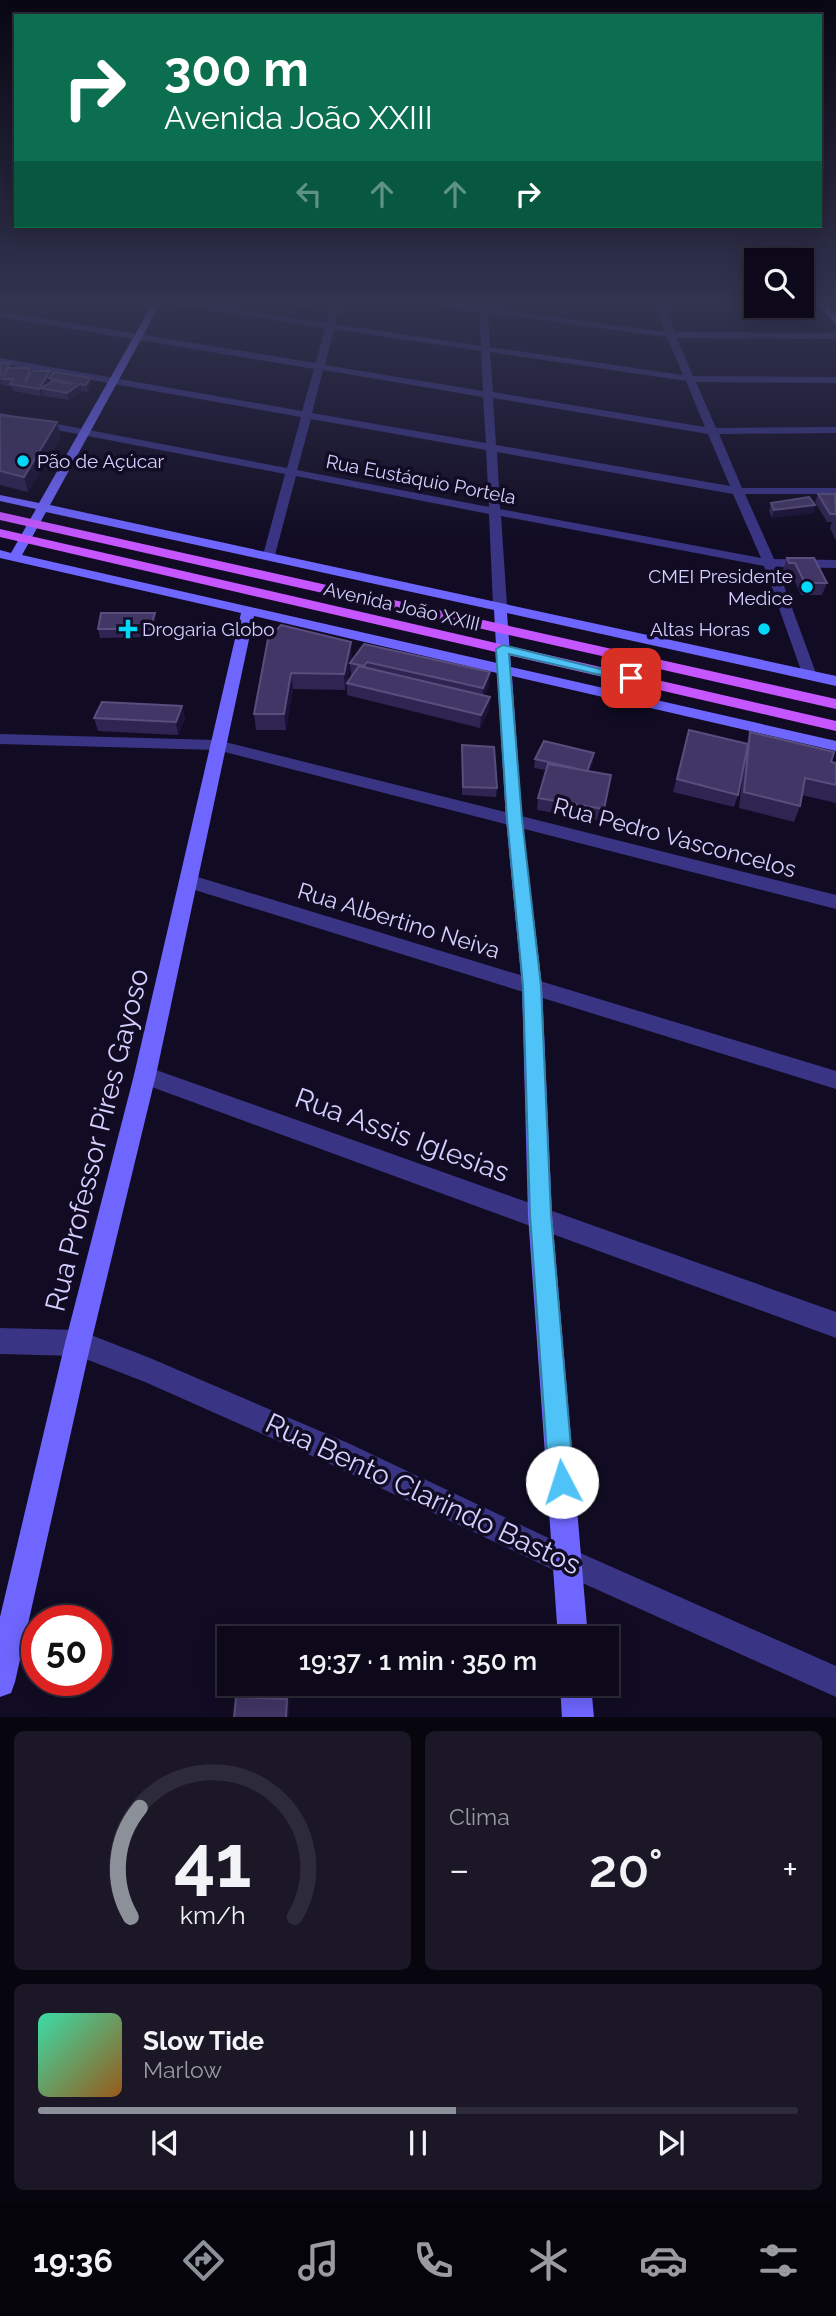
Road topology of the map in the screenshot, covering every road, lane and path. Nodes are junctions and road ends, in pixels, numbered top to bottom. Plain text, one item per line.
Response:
1 (113, 381) joint
2 (315, 381) edge
3 (402, 381) edge
4 (488, 381) edge
5 (691, 381) edge
6 (490, 396) junction
7 (0, 416) edge
8 (306, 417) junction
9 (711, 430) junction
10 (836, 430) edge
11 (83, 433) junction
12 (492, 449) junction
13 (289, 473) junction
14 (738, 491) junction
15 (836, 491) edge
16 (0, 498) edge
17 (41, 507) junction
18 (496, 512) junction
19 (0, 516) edge
20 (32, 523) junction
21 (0, 533) edge
22 (25, 538) junction
23 (0, 554) edge
24 (269, 555) junction
25 (15, 557) junction
26 (769, 563) junction
27 (836, 564) edge
28 (500, 606) junction
29 (248, 611) junction
30 (502, 628) junction
31 (504, 660) junction
32 (810, 676) junction
33 (836, 681) edge
34 (836, 704) edge
35 (836, 726) edge
36 (2, 743) edge
37 (217, 745) junction
38 (836, 746) edge
39 (514, 819) junction
40 (188, 881) junction
41 (836, 902) edge
42 (532, 986) junction
43 (145, 1075) junction
44 (836, 1080) edge
45 (540, 1215) junction
46 (836, 1325) edge
47 (0, 1341) edge
48 (78, 1343) junction
49 (568, 1562) junction
50 (572, 1626) edge
51 (0, 1682) edge
52 (836, 1682) edge
53 (577, 1696) edge
54 (578, 1717) edge

1 - 8 street
1 - 11 main road
2 - 8 street
3 - 6 street
4 - 6 street
5 - 9 street
6 - 9 street
6 - 12 street
7 - 11 street, Rua Eustáquio Portela
8 - 12 street
8 - 13 street
9 - 10 street
9 - 14 street
11 - 13 street, Rua Eustáquio Portela
11 - 17 main road
12 - 14 street
12 - 18 street
13 - 18 street, Rua Eustáquio Portela
13 - 24 street
14 - 15 street
14 - 26 street
16 - 17 main road, Avenida João XXIII
17 - 20 main road
17 - 24 main road, Avenida João XXIII
18 - 26 street, Rua Eustáquio Portela
18 - 28 street
19 - 20 main road, Avenida João XXIII
20 - 22 main road
20 - 30 main road, Avenida João XXIII
21 - 22 main road, Avenida João XXIII
22 - 25 main road
22 - 31 main road, Avenida João XXIII
23 - 25 main road, Avenida João XXIII
24 - 28 main road, Avenida João XXIII
25 - 29 main road, Avenida João XXIII
26 - 27 street, Rua Eustáquio Portela
26 - 32 street
28 - 30 main road
28 - 32 main road, Avenida João XXIII
29 - 31 main road, Avenida João XXIII
29 - 37 main road, Rua Professor Pires Gayoso
30 - 31 main road
30 - 34 main road, Avenida João XXIII
31 - 35 main road, Avenida João XXIII
31 - 38 main road, Avenida João XXIII
31 - 39 main road
32 - 33 main road, Avenida João XXIII
36 - 37 street, Rua Pedro Vasconcelos
37 - 39 street, Rua Pedro Vasconcelos
37 - 40 main road, Rua Professor Pires Gayoso
39 - 41 street, Rua Pedro Vasconcelos
39 - 42 main road
40 - 42 street, Rua Albertino Neiva
40 - 43 main road, Rua Professor Pires Gayoso
42 - 44 street, Rua Albertino Neiva
42 - 45 main road
43 - 45 street, Rua Assis Iglesias
43 - 48 main road, Rua Professor Pires Gayoso
45 - 46 street, Rua Assis Iglesias
45 - 49 main road
47 - 48 street, Rua Bento Clarindo Bastos
48 - 49 street, Rua Bento Clarindo Bastos
48 - 51 main road, Rua Professor Pires Gayoso
49 - 50 main road
49 - 52 street, Rua Bento Clarindo Bastos
53 - 54 main road

